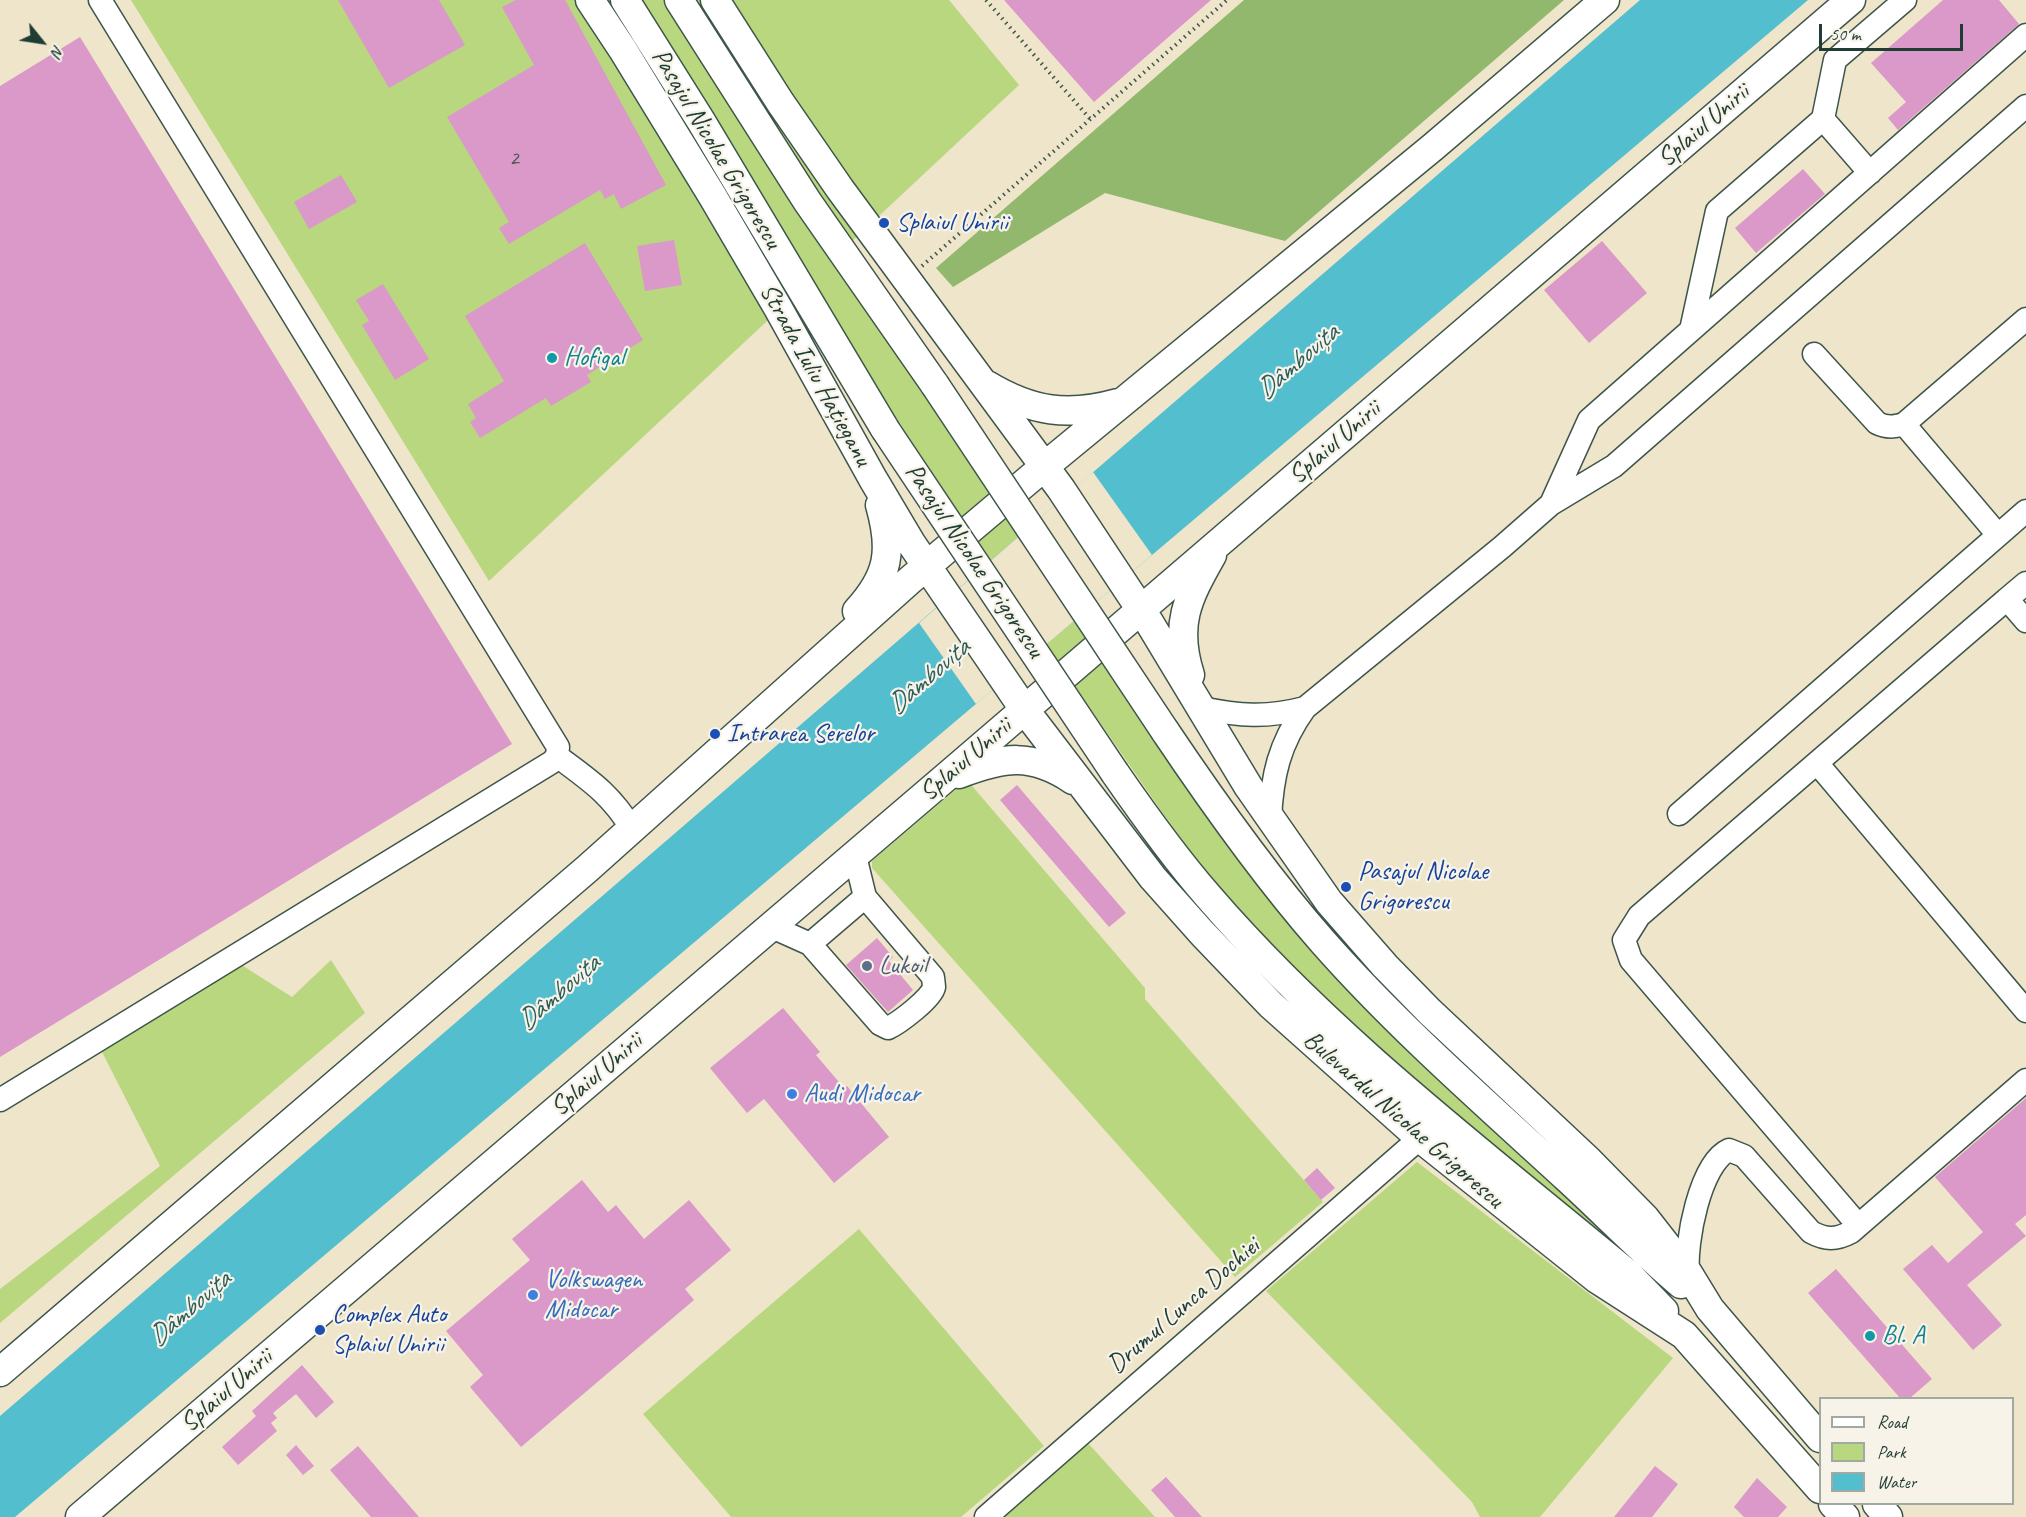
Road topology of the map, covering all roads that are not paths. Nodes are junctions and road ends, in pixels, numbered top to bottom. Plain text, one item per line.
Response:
1 (100, 0) edge
2 (590, 0) edge
3 (625, 0) edge
4 (679, 0) edge
5 (715, 0) edge
6 (1605, 0) edge
7 (1851, 0) edge
8 (1905, 0) edge
9 (2026, 35) edge
10 (2026, 106) edge
11 (1823, 119) junction
12 (1870, 173) junction
13 (2026, 319) edge
14 (1691, 330) junction
15 (1814, 354) dead end
16 (983, 382) junction
17 (1125, 401) junction
18 (1904, 424) junction
19 (1045, 466) junction
20 (873, 479) junction
21 (1551, 504) junction
22 (2026, 511) edge
23 (1998, 535) junction
24 (1220, 542) junction
25 (926, 566) junction
26 (2026, 583) edge
27 (2007, 599) junction
28 (1141, 610) junction
29 (2026, 621) edge
30 (814, 664) junction
31 (1201, 708) junction
32 (1305, 708) junction
33 (1024, 709) junction
34 (557, 756) junction
35 (1817, 763) junction
36 (945, 778) junction
37 (1081, 785) junction
38 (1679, 814) dead end
39 (1270, 819) junction
40 (632, 829) junction
41 (855, 856) junction
42 (865, 897) junction
43 (772, 927) junction
44 (810, 944) junction
45 (2026, 1011) edge
46 (2026, 1080) edge
47 (0, 1100) edge
48 (1420, 1138) junction
49 (1858, 1225) junction
50 (1688, 1273) junction
51 (1710, 1309) junction
52 (1684, 1335) junction
53 (0, 1372) edge
54 (1819, 1436) edge
55 (1819, 1487) edge
56 (1835, 1505) edge
57 (1879, 1505) edge
58 (80, 1517) edge
59 (986, 1517) edge
60 (1845, 1517) edge
61 (1888, 1517) edge

1 - 34 street
2 - 20 main road, Strada Iuliu Hațieganu
3 - 52 main road, Pasajul Nicolae Grigorescu, bridge
4 - 51 main road, Pasajul Nicolae Grigorescu, bridge
5 - 16 main road
6 - 17 main road
7 - 24 main road, Splaiul Unirii
8 - 11 street
9 - 12 street
10 - 21 street
11 - 12 street
11 - 14 street
12 - 14 street
13 - 18 street
14 - 21 street
15 - 18 street
16 - 17 main road
16 - 19 main road
17 - 19 main road
18 - 23 street
19 - 25 main road
19 - 28 main road
20 - 25 main road, Strada Iuliu Hațieganu
20 - 30 main road
21 - 32 street
22 - 23 street
23 - 38 street
24 - 28 main road, Splaiul Unirii
24 - 31 main road
25 - 30 main road
25 - 33 main road, Strada Iuliu Hațieganu
26 - 27 street
27 - 29 street
27 - 35 street
28 - 31 main road
28 - 33 main road, Splaiul Unirii
30 - 40 main road
31 - 32 street
31 - 39 main road
32 - 39 street
33 - 36 main road, Splaiul Unirii
33 - 37 main road, Bulevardul Nicolae Grigorescu
34 - 40 street
34 - 47 street
35 - 45 street
35 - 49 street
36 - 37 main road
36 - 41 main road, Splaiul Unirii
37 - 48 main road, Bulevardul Nicolae Grigorescu
39 - 50 main road
40 - 53 main road
41 - 42 street
41 - 43 main road, Splaiul Unirii
42 - 44 street
42 - 44 street
43 - 44 street
43 - 58 main road, Splaiul Unirii
46 - 49 street
48 - 52 main road, Bulevardul Nicolae Grigorescu
48 - 59 street, Drumul Lunca Dochiei
49 - 50 street
50 - 51 main road
51 - 54 main road
52 - 55 main road, Bulevardul Nicolae Grigorescu
56 - 60 main road
57 - 61 main road

